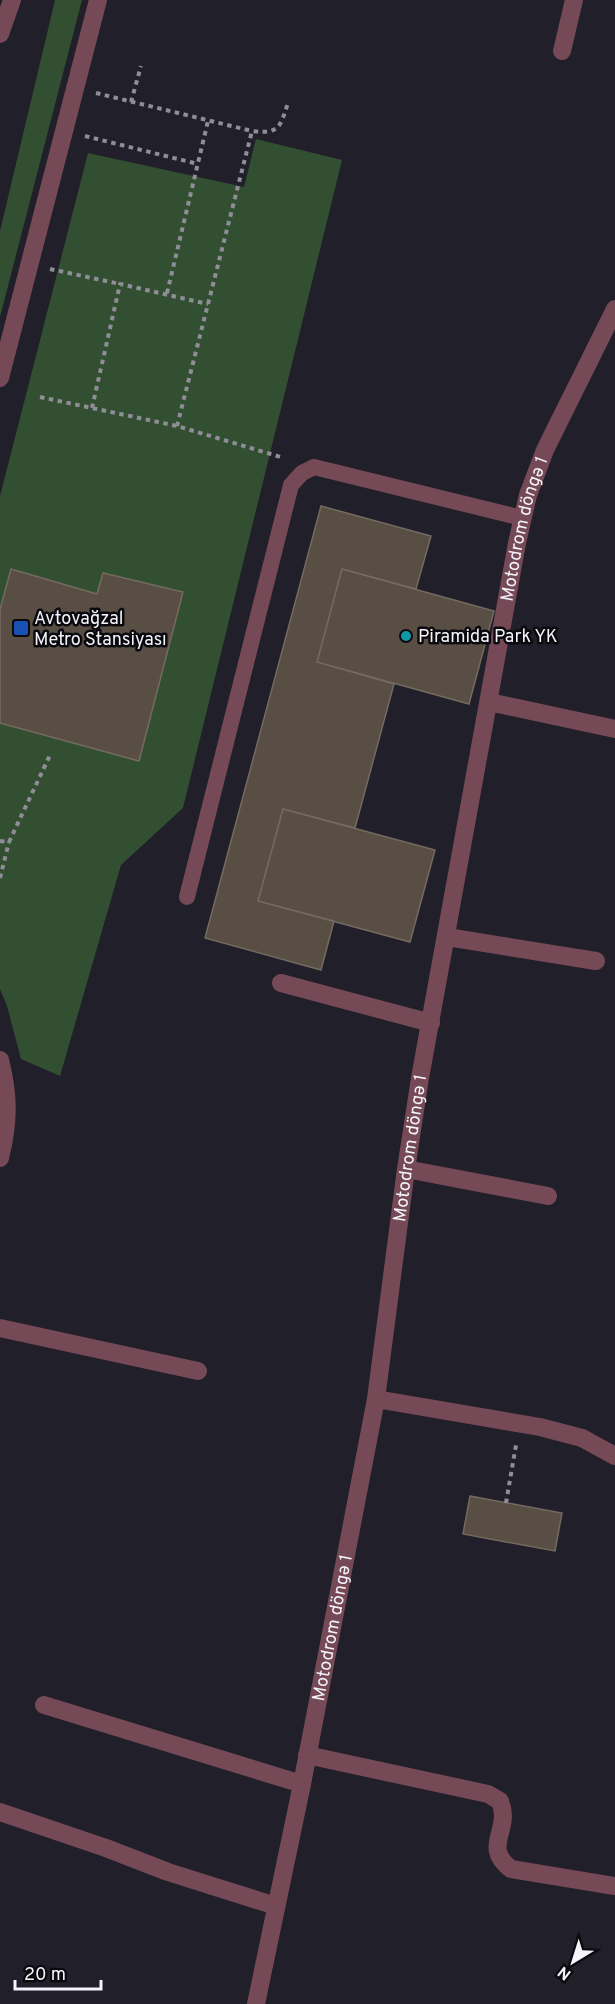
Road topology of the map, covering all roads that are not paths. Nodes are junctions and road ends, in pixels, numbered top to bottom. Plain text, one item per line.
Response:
1 (12, 0) edge
2 (98, 0) edge
3 (574, 0) edge
4 (0, 34) edge
5 (562, 51) dead end
6 (615, 309) edge
7 (0, 378) edge
8 (522, 518) junction
9 (489, 702) junction
10 (615, 729) edge
11 (187, 897) dead end
12 (447, 937) junction
13 (596, 961) dead end
14 (281, 983) dead end
15 (431, 1023) junction
16 (0, 1060) edge
17 (0, 1158) edge
18 (406, 1169) junction
19 (548, 1196) dead end
20 (0, 1328) edge
21 (198, 1371) dead end
22 (376, 1399) junction
23 (615, 1456) edge
24 (44, 1705) dead end
25 (307, 1755) junction
26 (302, 1784) junction
27 (0, 1812) edge
28 (615, 1886) edge
29 (276, 1906) junction
30 (256, 2004) edge

1 - 4 street
2 - 7 street
3 - 5 street
6 - 8 street, Motodrom döngə 1
8 - 9 street, Motodrom döngə 1
8 - 11 lane
9 - 10 street
9 - 12 street, Motodrom döngə 1
12 - 13 street
12 - 15 street, Motodrom döngə 1
14 - 15 street
15 - 18 street, Motodrom döngə 1
16 - 17 street
18 - 19 street
18 - 22 street, Motodrom döngə 1
20 - 21 street
22 - 23 street
22 - 25 street, Motodrom döngə 1
24 - 26 street
25 - 26 street, Motodrom döngə 1
25 - 28 street
26 - 29 street, Motodrom döngə 1
27 - 29 street
29 - 30 street, Motodrom döngə 1

